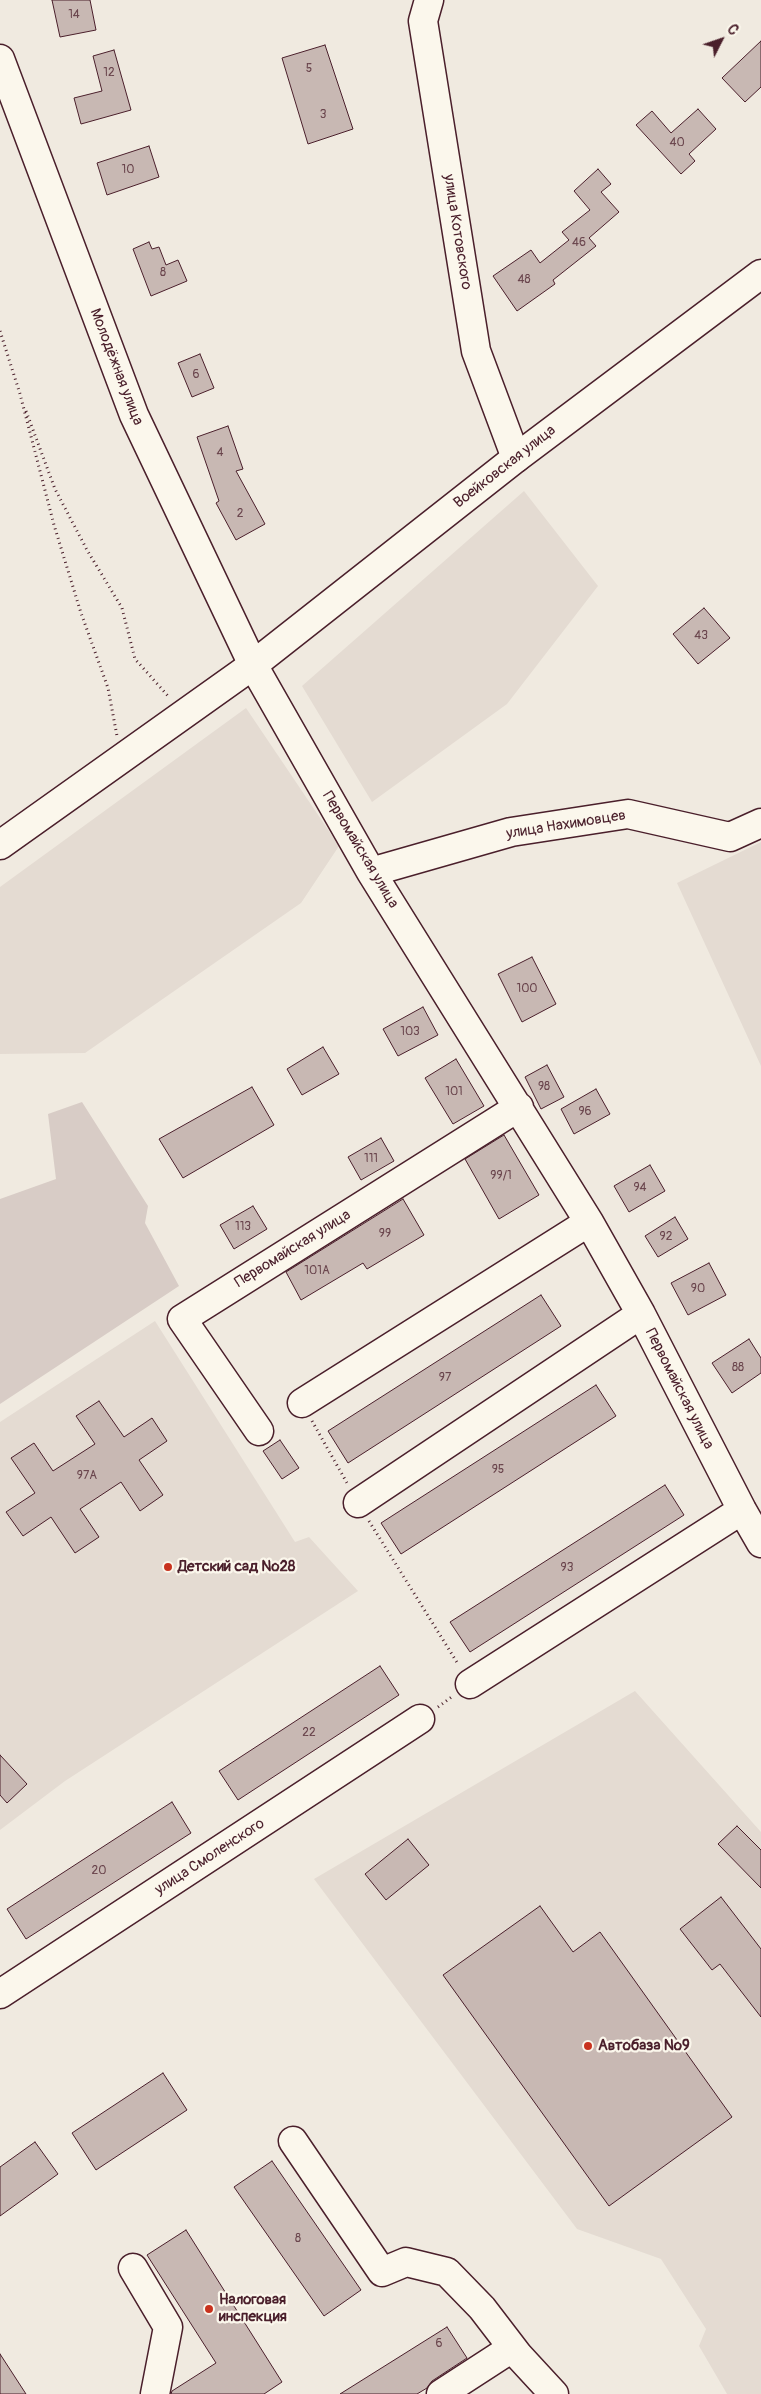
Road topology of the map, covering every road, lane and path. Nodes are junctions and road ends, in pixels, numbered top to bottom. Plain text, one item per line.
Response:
1 (423, 7) edge
2 (0, 60) edge
3 (761, 274) edge
4 (0, 331) edge
5 (20, 394) junction
6 (516, 458) junction
7 (253, 665) junction
8 (185, 714) junction
9 (121, 759) junction
10 (761, 823) edge
11 (0, 845) edge
12 (371, 872) junction
13 (519, 1107) junction
14 (589, 1222) junction
15 (641, 1314) junction
16 (302, 1403) joint
17 (259, 1431) dead end
18 (358, 1503) junction
19 (742, 1510) junction
20 (761, 1543) edge
21 (470, 1684) junction
22 (420, 1719) joint
23 (0, 1994) edge
24 (293, 2141) dead end
25 (133, 2268) dead end
26 (512, 2348) junction
27 (155, 2394) edge
28 (441, 2394) edge
29 (554, 2394) edge

1 - 6 street, улица Котовского
2 - 7 street, Молодёжная улица
3 - 6 street, Воейковская улица
4 - 5 path
5 - 8 path
5 - 9 path
6 - 7 street, Воейковская улица
7 - 8 street, Воейковская улица
7 - 12 street, Первомайская улица
8 - 9 street, Воейковская улица
9 - 11 street, Воейковская улица
10 - 12 street, улица Нахимовцев
12 - 13 street, Первомайская улица
13 - 14 street, Первомайская улица
13 - 17 street, Первомайская улица
14 - 15 street, Первомайская улица
14 - 16 street
15 - 18 street
15 - 19 street, Первомайская улица
16 - 18 path
18 - 21 path
19 - 20 street, Первомайская улица
19 - 21 street
21 - 22 path
22 - 23 street, улица Смоленского
24 - 26 street
25 - 27 street
26 - 28 street
26 - 29 street

